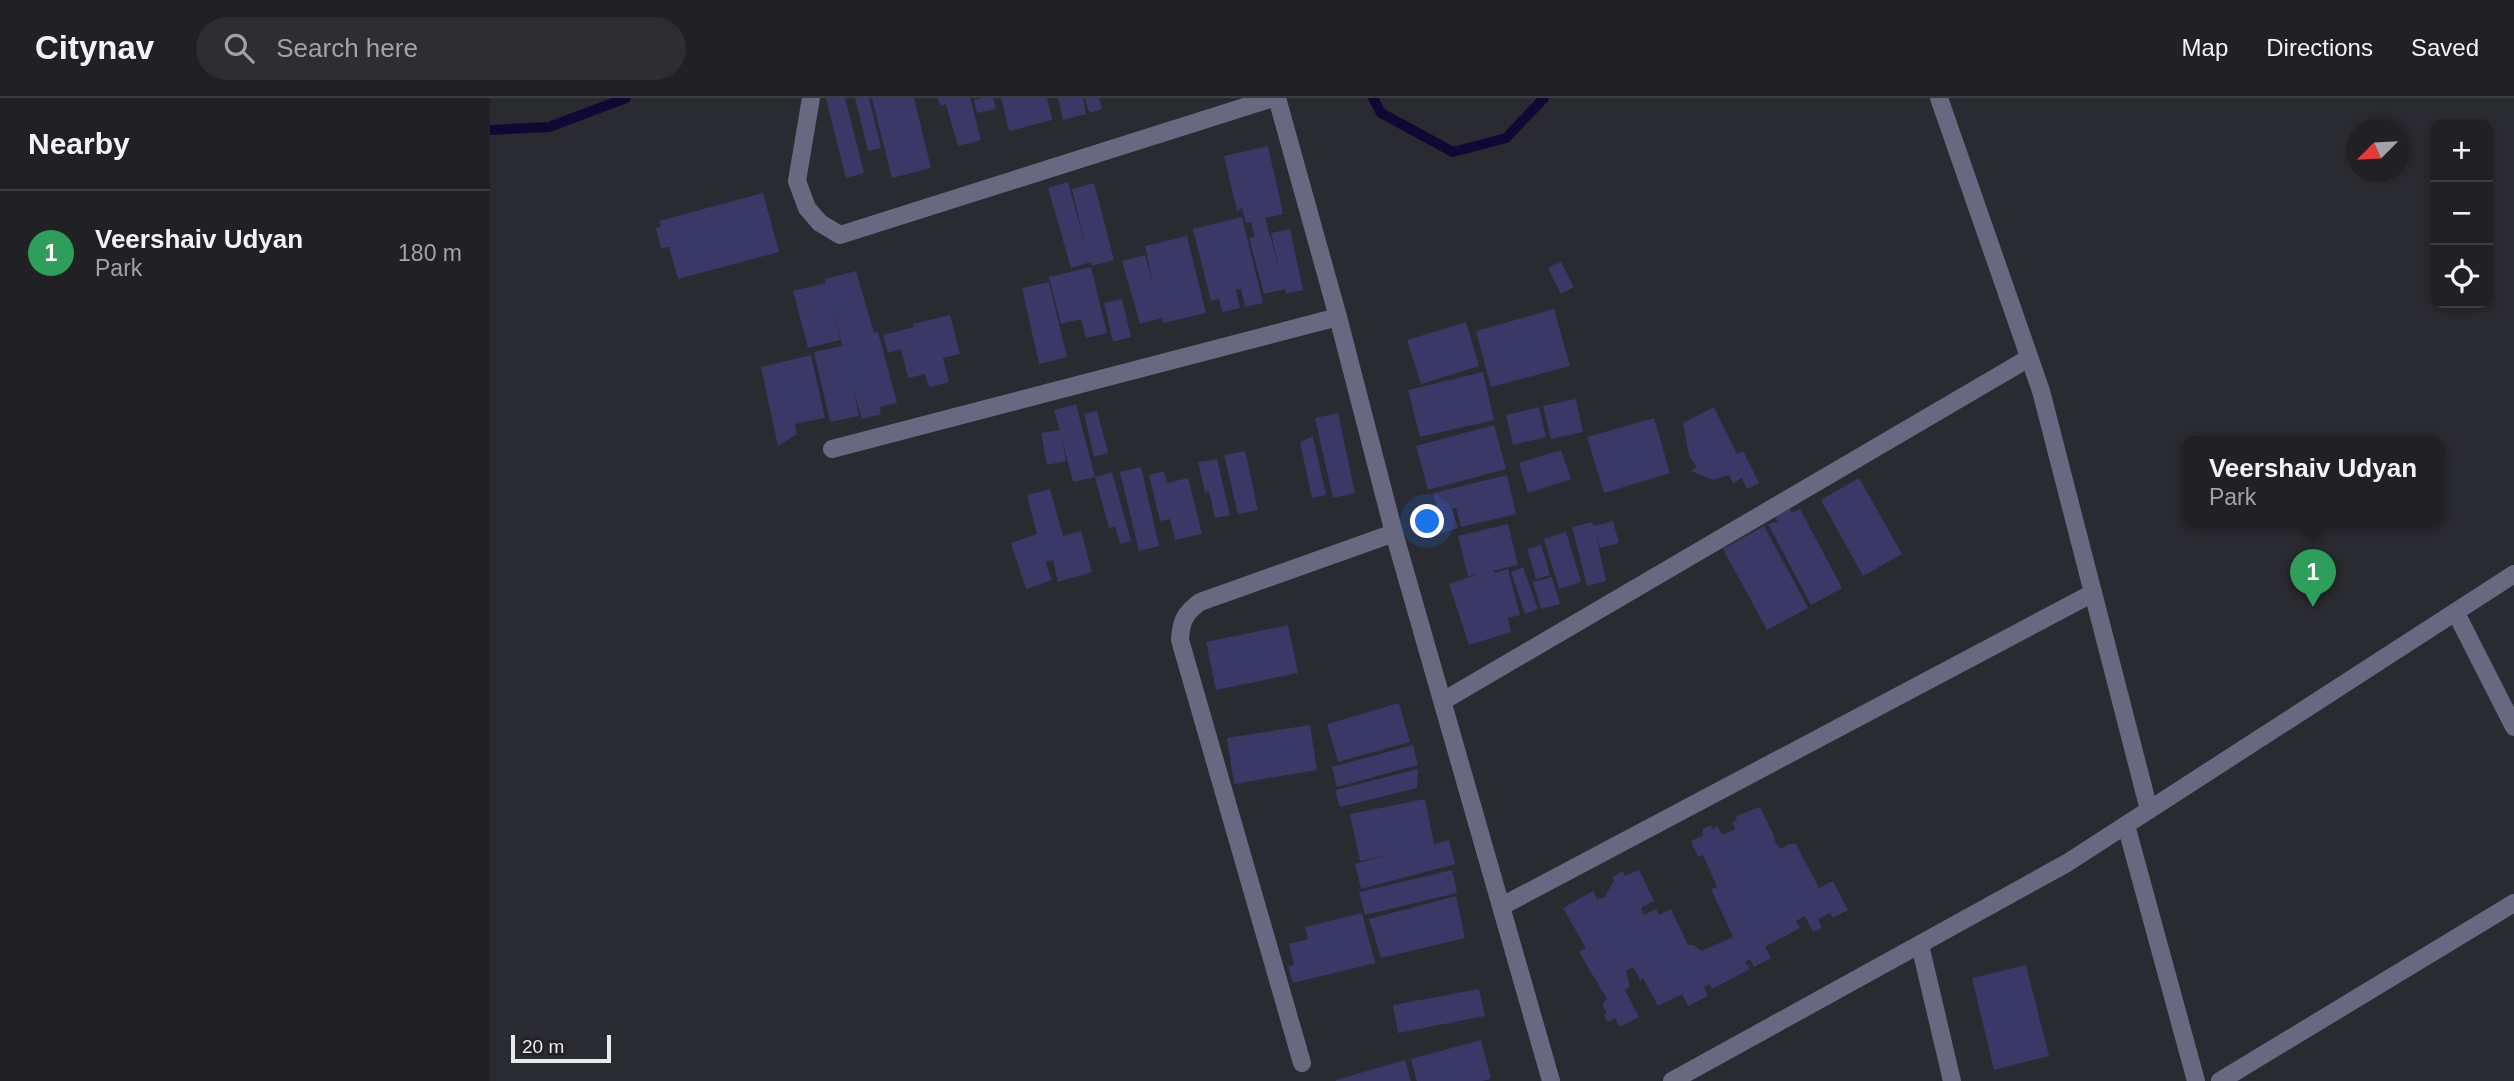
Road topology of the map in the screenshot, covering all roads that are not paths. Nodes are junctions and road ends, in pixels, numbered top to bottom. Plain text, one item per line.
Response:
1 (811, 98) edge
2 (1275, 98) edge
3 (1939, 98) edge
4 (1338, 317) junction
5 (2029, 358) junction
6 (831, 449) dead end
7 (1394, 533) junction
8 (2514, 574) edge
9 (2093, 593) junction
10 (2456, 612) junction
11 (1443, 701) junction
12 (2514, 727) edge
13 (2149, 810) junction
14 (2126, 825) junction
15 (2514, 903) edge
16 (1502, 906) junction
17 (1920, 945) junction
18 (1302, 1063) dead end
19 (1551, 1081) edge
20 (1672, 1081) edge
21 (1952, 1081) edge
22 (2196, 1081) edge
23 (2220, 1081) edge

1 - 2 street
2 - 4 street
3 - 5 street
4 - 6 street
4 - 7 street
5 - 9 street
5 - 11 street
7 - 11 street
7 - 18 street
8 - 10 street
9 - 13 street
9 - 16 street
10 - 12 street
10 - 13 street
11 - 16 street
13 - 14 street
14 - 17 street
14 - 22 street
15 - 23 street
16 - 19 street
17 - 20 street
17 - 21 street

